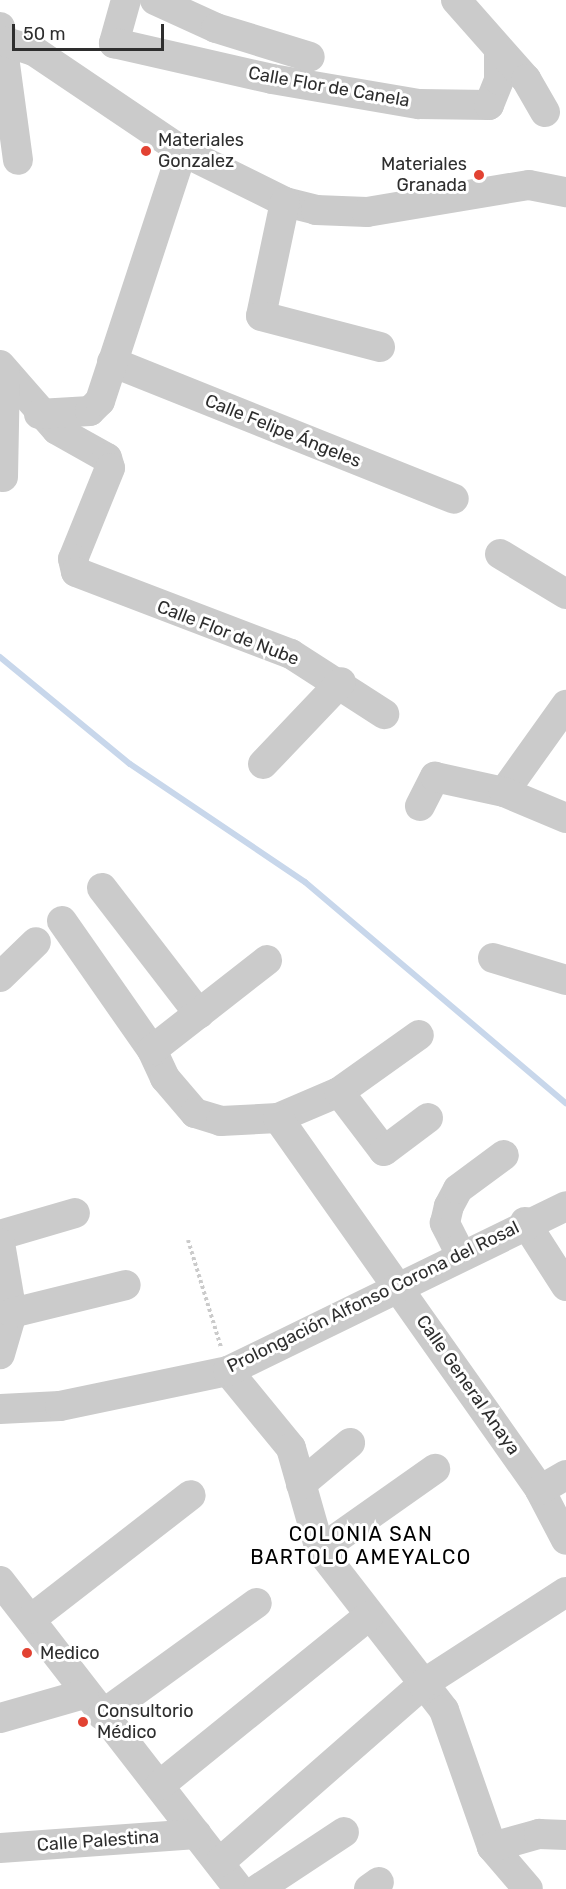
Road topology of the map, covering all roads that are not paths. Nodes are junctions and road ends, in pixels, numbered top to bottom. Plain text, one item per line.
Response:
1 (126, 0) edge
2 (155, 0) edge
3 (456, 0) edge
4 (1, 35) edge
5 (499, 51) junction
6 (310, 57) dead end
7 (545, 112) dead end
8 (182, 150) junction
9 (18, 160) dead end
10 (566, 192) edge
11 (285, 202) junction
12 (380, 347) dead end
13 (112, 362) junction
14 (3, 369) edge
15 (39, 414) junction
16 (3, 477) dead end
17 (454, 499) dead end
18 (500, 554) dead end
19 (566, 594) edge
20 (340, 682) junction
21 (566, 705) edge
22 (384, 714) dead end
23 (263, 764) dead end
24 (504, 792) junction
25 (420, 806) dead end
26 (566, 818) edge
27 (102, 888) dead end
28 (62, 921) dead end
29 (36, 942) dead end
30 (494, 958) dead end
31 (267, 960) dead end
32 (0, 977) edge
33 (566, 980) edge
34 (199, 1014) junction
35 (419, 1035) dead end
36 (152, 1050) junction
37 (339, 1092) junction
38 (278, 1118) junction
39 (428, 1118) dead end
40 (504, 1155) dead end
41 (566, 1206) edge
42 (75, 1213) dead end
43 (525, 1222) junction
44 (2, 1237) edge
45 (461, 1255) junction
46 (126, 1285) dead end
47 (399, 1286) junction
48 (566, 1287) edge
49 (12, 1313) junction
50 (0, 1354) edge
51 (228, 1371) junction
52 (0, 1409) edge
53 (350, 1443) dead end
54 (435, 1469) dead end
55 (566, 1475) edge
56 (301, 1484) junction
57 (540, 1490) junction
58 (191, 1495) dead end
59 (566, 1540) edge
60 (320, 1550) junction
61 (566, 1592) edge
62 (12, 1602) edge
63 (257, 1603) dead end
64 (369, 1616) junction
65 (423, 1684) junction
66 (93, 1704) junction
67 (0, 1718) edge
68 (160, 1785) junction
69 (344, 1832) dead end
70 (197, 1834) junction
71 (566, 1835) edge
72 (492, 1847) junction
73 (0, 1848) edge
74 (220, 1862) junction
75 (239, 1889) edge
76 (258, 1889) edge
77 (528, 1889) edge

1 - 5 street, Calle Flor de Canela
2 - 6 street
3 - 5 street
4 - 8 street
4 - 9 street
5 - 7 street
8 - 11 street
8 - 13 street
10 - 11 street
11 - 12 street
13 - 15 street
13 - 17 street, Calle Felipe Ángeles
14 - 15 street
14 - 16 street
15 - 20 street, Calle Flor de Nube
18 - 19 street
20 - 22 street, Calle Flor de Nube
20 - 23 street
21 - 24 street
24 - 25 street
24 - 26 street
27 - 34 street
28 - 36 street
29 - 32 street
30 - 33 street
31 - 34 street
34 - 36 street
35 - 37 street
36 - 38 street
37 - 38 street
37 - 39 street
38 - 47 street, Calle General Anaya
40 - 45 street
41 - 43 street, Prolongación Alfonso Corona del Rosal
42 - 44 street
43 - 45 street, Prolongación Alfonso Corona del Rosal
43 - 48 street
44 - 49 street
45 - 47 street, Prolongación Alfonso Corona del Rosal
46 - 49 street
47 - 51 street, Prolongación Alfonso Corona del Rosal
47 - 57 street, Calle General Anaya
49 - 50 street
51 - 52 street, Prolongación Alfonso Corona del Rosal
51 - 56 street
53 - 56 street
54 - 60 street
55 - 57 street
56 - 60 street
57 - 59 street, Calle General Anaya
58 - 62 street
60 - 64 street
61 - 65 street
62 - 66 street
63 - 66 street
64 - 65 street
64 - 68 street
65 - 72 street
65 - 74 street
66 - 67 street
66 - 68 street
68 - 70 street
69 - 76 street
70 - 73 street, Calle Palestina
70 - 74 street
71 - 72 street
72 - 77 street
74 - 75 street

